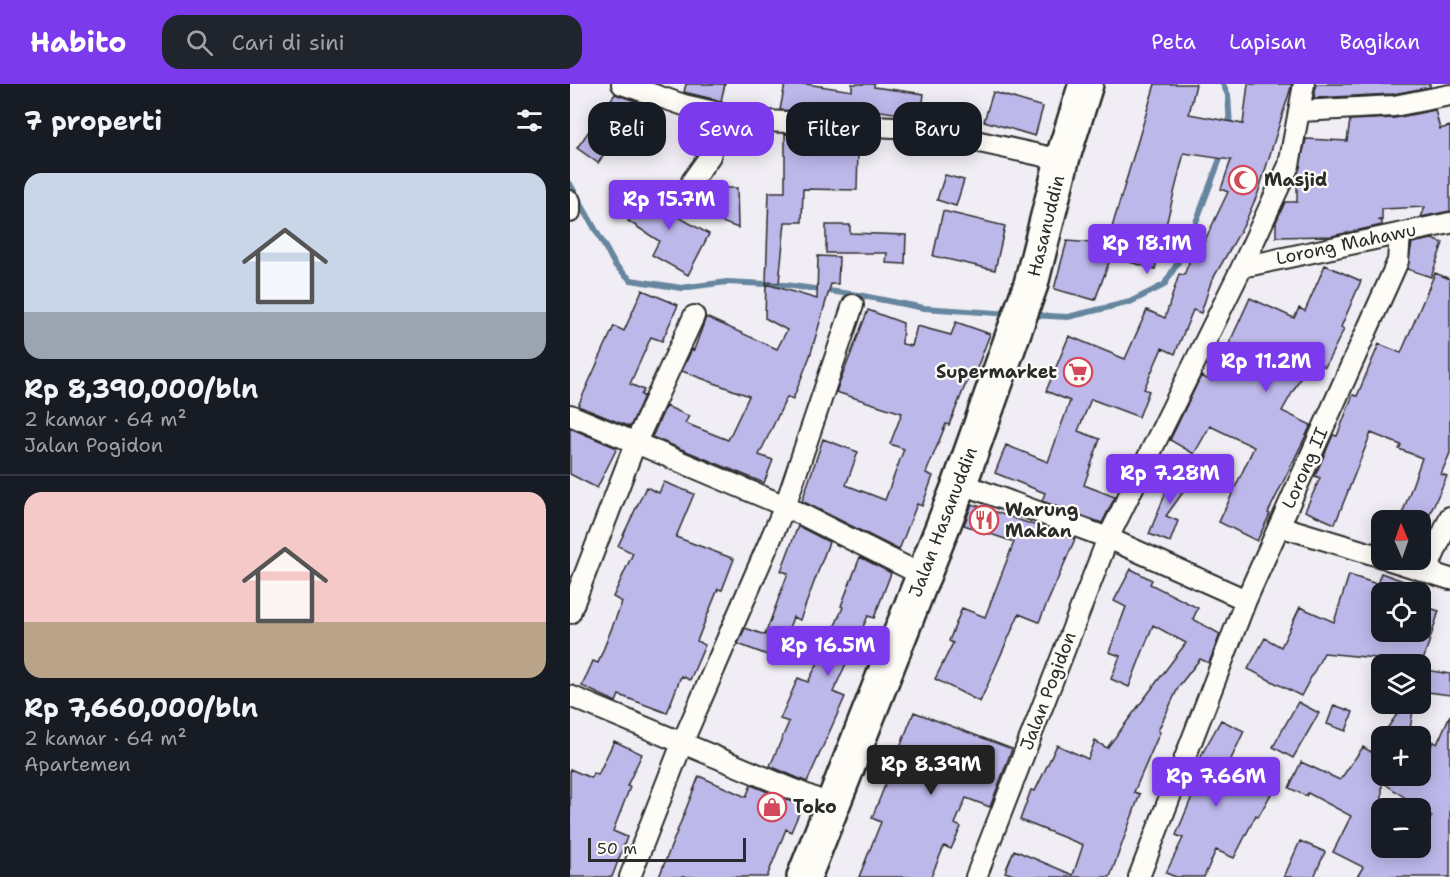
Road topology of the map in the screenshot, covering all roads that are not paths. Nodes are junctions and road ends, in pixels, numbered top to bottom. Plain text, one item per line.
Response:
1 (622, 84) edge
2 (1086, 84) edge
3 (1304, 84) edge
4 (1450, 95) edge
5 (681, 102) edge
6 (1301, 111) junction
7 (774, 121) edge
8 (710, 156) edge
9 (1062, 160) junction
10 (692, 181) dead end
11 (570, 201) edge
12 (570, 212) edge
13 (1450, 223) edge
14 (1400, 235) junction
15 (1242, 267) junction
16 (854, 305) dead end
17 (694, 316) dead end
18 (1012, 333) joint
19 (570, 415) edge
20 (635, 444) junction
21 (960, 483) junction
22 (785, 506) junction
23 (1450, 517) edge
24 (1279, 526) junction
25 (1108, 538) junction
26 (1371, 554) edge
27 (1431, 561) edge
28 (1427, 570) edge
29 (922, 575) junction
30 (1450, 579) edge
31 (1246, 600) junction
32 (570, 613) edge
33 (570, 696) edge
34 (683, 741) junction
35 (833, 806) junction
36 (630, 877) edge
37 (804, 877) edge
38 (976, 877) edge
39 (1139, 877) edge

1 - 5 street
2 - 9 highway, Hasanuddin
3 - 6 street, Jalan Pogidon
4 - 6 street
6 - 15 street, Jalan Pogidon
7 - 9 street
8 - 10 street
9 - 18 highway, Hasanuddin
11 - 12 street
13 - 14 street, Lorong Mahawu
14 - 15 street, Lorong Mahawu
14 - 24 street, Lorong II
15 - 25 street, Jalan Pogidon
16 - 22 street
17 - 20 street
18 - 21 highway, Jalan Hasanuddin
19 - 20 street
20 - 22 street
20 - 32 street
21 - 25 street
21 - 29 highway, Jalan Hasanuddin
22 - 29 street
22 - 34 street
23 - 27 street
24 - 26 street
24 - 31 street, Lorong II
25 - 31 street
25 - 38 street, Jalan Pogidon
28 - 30 street
29 - 35 highway, Jalan Hasanuddin
31 - 39 street, Lorong II
33 - 34 street
34 - 35 street
34 - 36 street
35 - 37 highway, Jalan Hasanuddin

